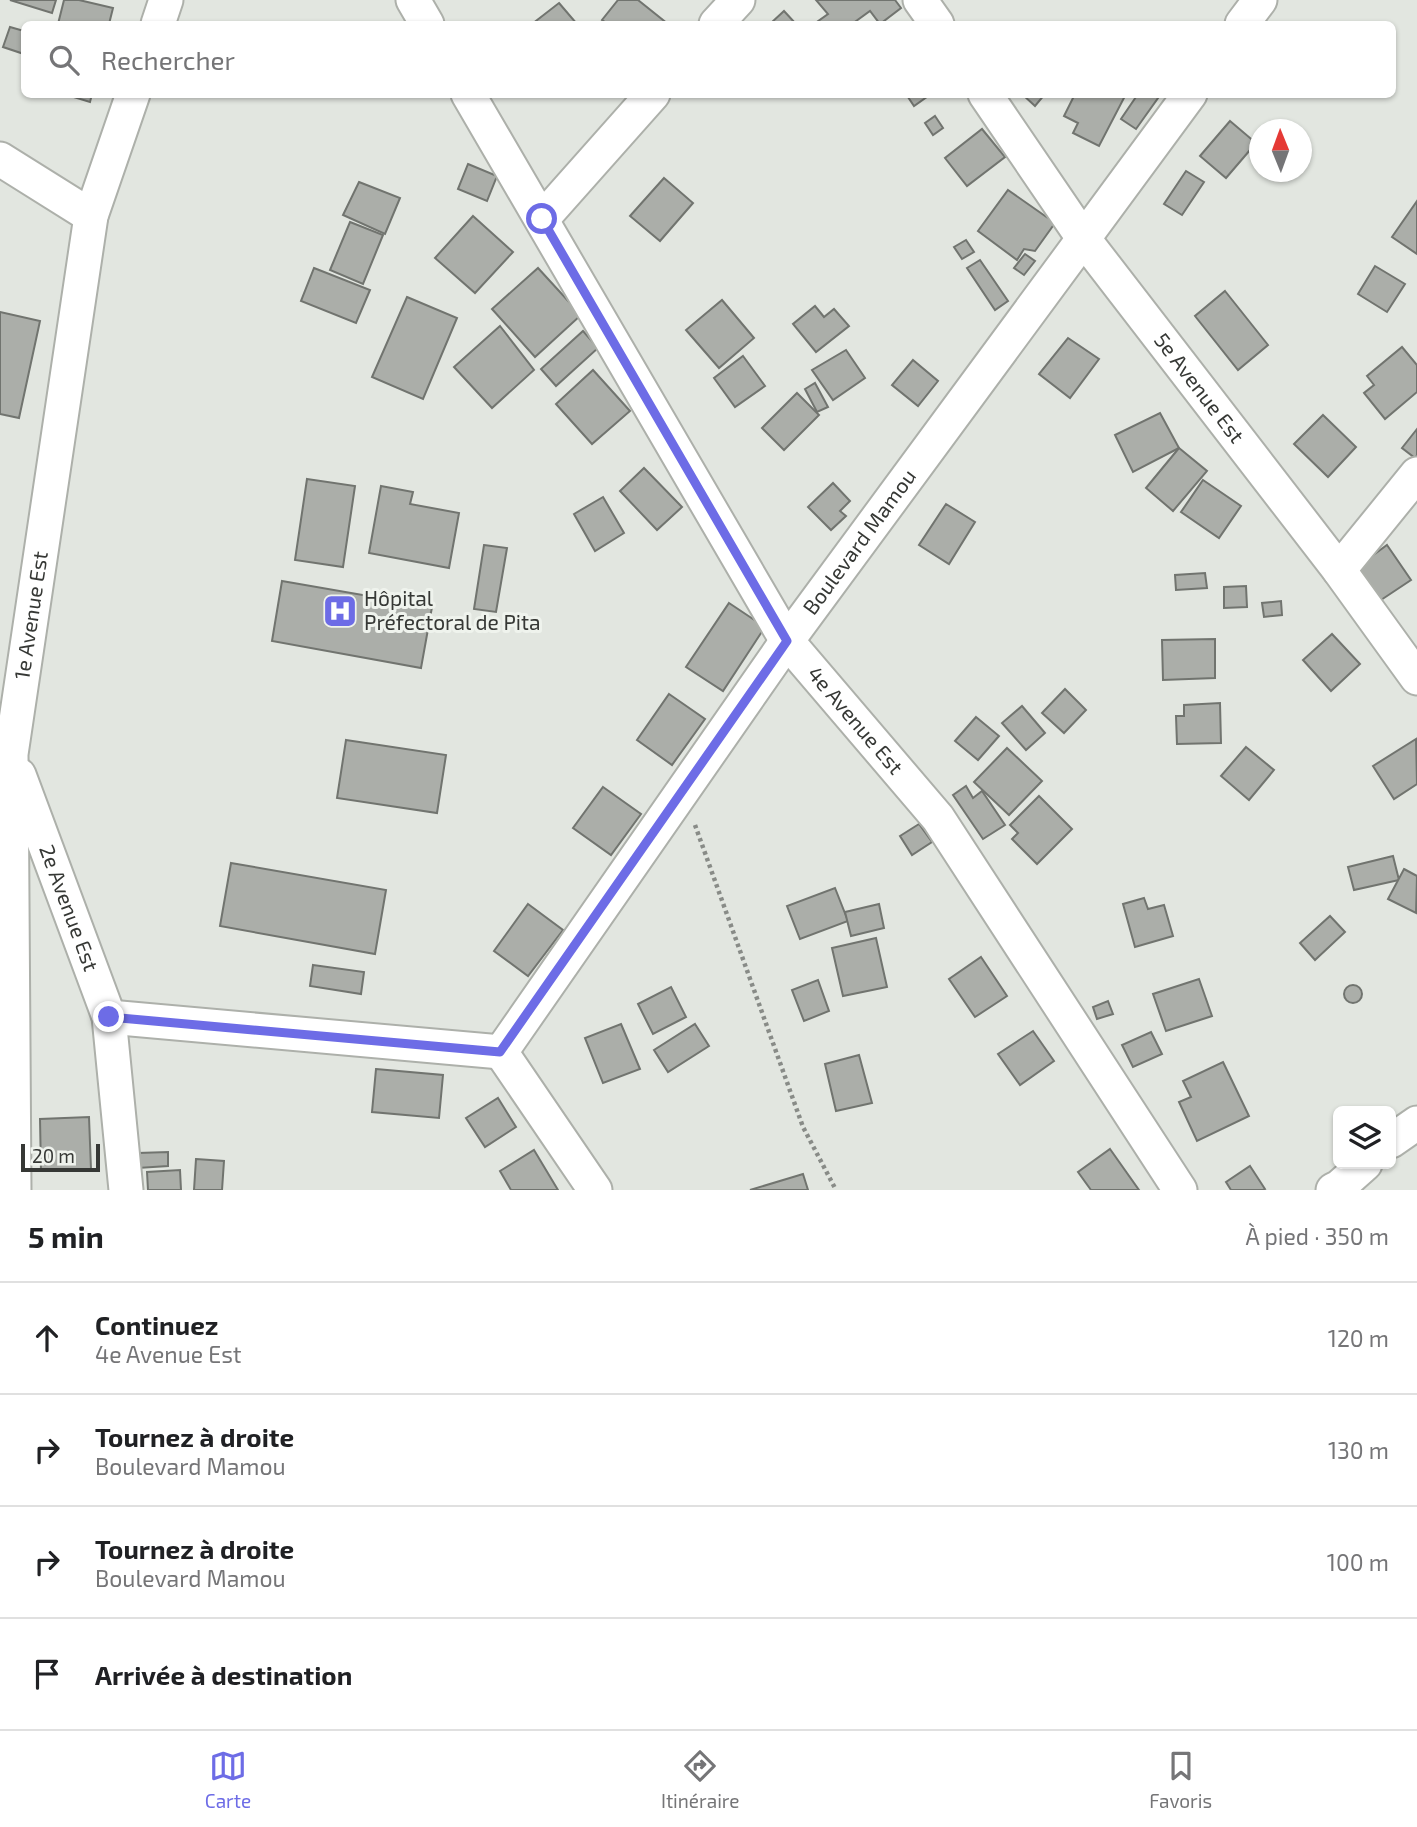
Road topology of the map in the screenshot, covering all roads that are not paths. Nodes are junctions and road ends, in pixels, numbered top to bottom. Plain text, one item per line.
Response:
1 (166, 0) edge
2 (413, 0) edge
3 (738, 0) edge
4 (920, 0) edge
5 (1260, 0) edge
6 (159, 21) edge
7 (425, 21) edge
8 (719, 21) edge
9 (935, 21) edge
10 (1244, 21) edge
11 (132, 98) edge
12 (470, 98) edge
13 (649, 98) edge
14 (988, 98) edge
15 (1187, 98) edge
16 (0, 159) edge
17 (90, 216) junction
18 (542, 219) junction
19 (1083, 238) junction
20 (1417, 474) edge
21 (1339, 570) junction
22 (787, 641) junction
23 (1417, 678) edge
24 (5, 754) edge
25 (109, 1017) junction
26 (500, 1052) junction
27 (1417, 1123) edge
28 (1396, 1137) edge
29 (1359, 1169) edge
30 (14, 1190) edge
31 (126, 1190) edge
32 (595, 1190) edge
33 (1180, 1190) edge
34 (1333, 1190) edge

1 - 6 street
2 - 7 street
3 - 8 street
4 - 9 street
5 - 10 street
11 - 17 street, 1e Avenue Est
12 - 18 street, 4e Avenue Est
13 - 18 street
14 - 19 street, 5e Avenue Est
15 - 19 street, Boulevard Mamou
16 - 17 street
17 - 24 street, 1e Avenue Est
18 - 22 street, 4e Avenue Est
19 - 21 street, 5e Avenue Est
19 - 22 street, Boulevard Mamou
20 - 21 street
21 - 23 street, 5e Avenue Est
22 - 26 street, Boulevard Mamou
22 - 33 street, 4e Avenue Est
24 - 25 street, 2e Avenue Est
24 - 30 street, 1e Avenue Est
25 - 26 street
25 - 31 street, 2e Avenue Est
26 - 32 street
27 - 28 street
29 - 34 street

